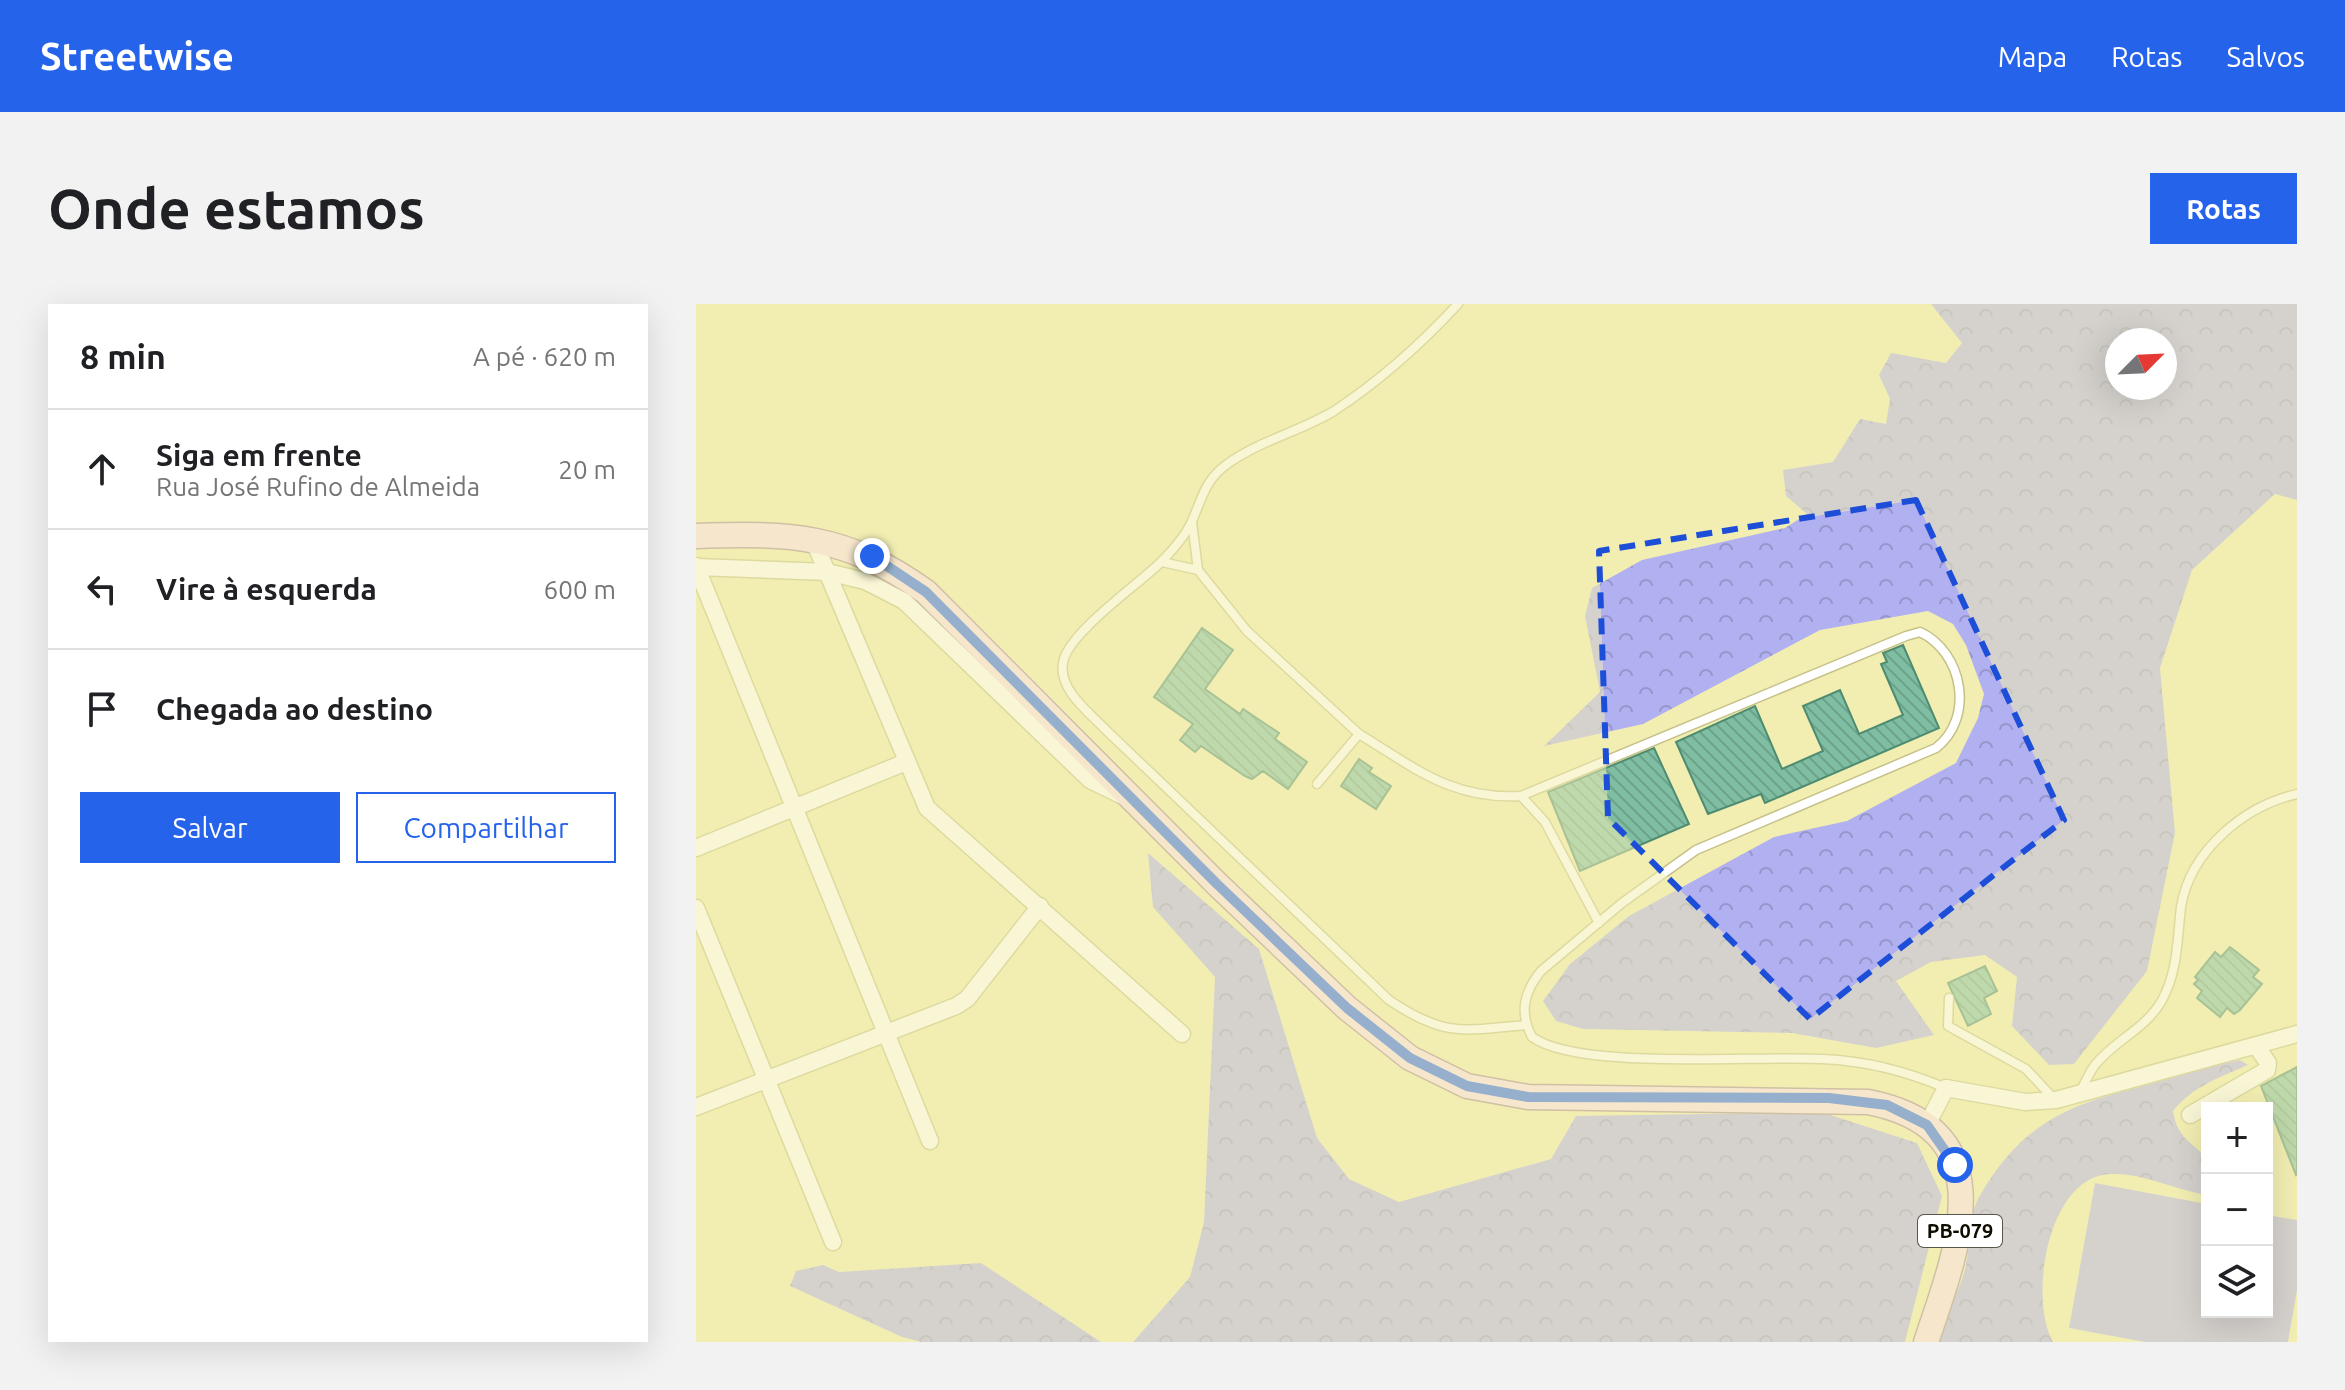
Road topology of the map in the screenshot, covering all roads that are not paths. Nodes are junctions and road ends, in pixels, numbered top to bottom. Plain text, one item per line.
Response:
1 (1458, 304) edge
2 (1192, 522) junction
3 (696, 536) edge
4 (813, 539) junction
5 (1162, 562) junction
6 (696, 566) edge
7 (1198, 570) junction
8 (827, 572) junction
9 (1359, 734) junction
10 (906, 762) junction
11 (1317, 784) dead end
12 (2297, 794) edge
13 (1521, 796) junction
14 (1133, 799) junction
15 (794, 808) junction
16 (696, 848) edge
17 (1040, 906) junction
18 (696, 908) edge
19 (1599, 923) junction
20 (1949, 998) dead end
21 (1526, 1025) junction
22 (885, 1031) junction
23 (1182, 1034) dead end
24 (2297, 1034) edge
25 (2257, 1047) junction
26 (766, 1079) junction
27 (1946, 1088) junction
28 (2079, 1094) junction
29 (2056, 1100) junction
30 (696, 1107) edge
31 (2190, 1115) dead end
32 (1927, 1125) junction
33 (930, 1141) dead end
34 (833, 1242) dead end
35 (1926, 1342) edge

1 - 2 lane
2 - 5 lane
2 - 7 lane
3 - 4 main road, PB-079
4 - 8 street
4 - 14 main road, PB-079
5 - 7 lane
5 - 21 lane
6 - 8 street
6 - 15 street
7 - 9 lane
8 - 10 street
8 - 14 street
9 - 11 lane
9 - 13 lane
10 - 15 street
10 - 17 street
12 - 28 lane
13 - 19 lane
13 - 19 lane
14 - 32 main road, PB-079
15 - 16 street
15 - 22 street
17 - 22 street
17 - 23 street
18 - 26 street
19 - 21 lane
20 - 29 lane
21 - 27 lane
22 - 26 street
22 - 33 street
24 - 25 street
25 - 28 street
25 - 31 street
26 - 30 street
26 - 34 street
27 - 29 street
27 - 32 street
28 - 29 street
32 - 35 main road, PB-079

